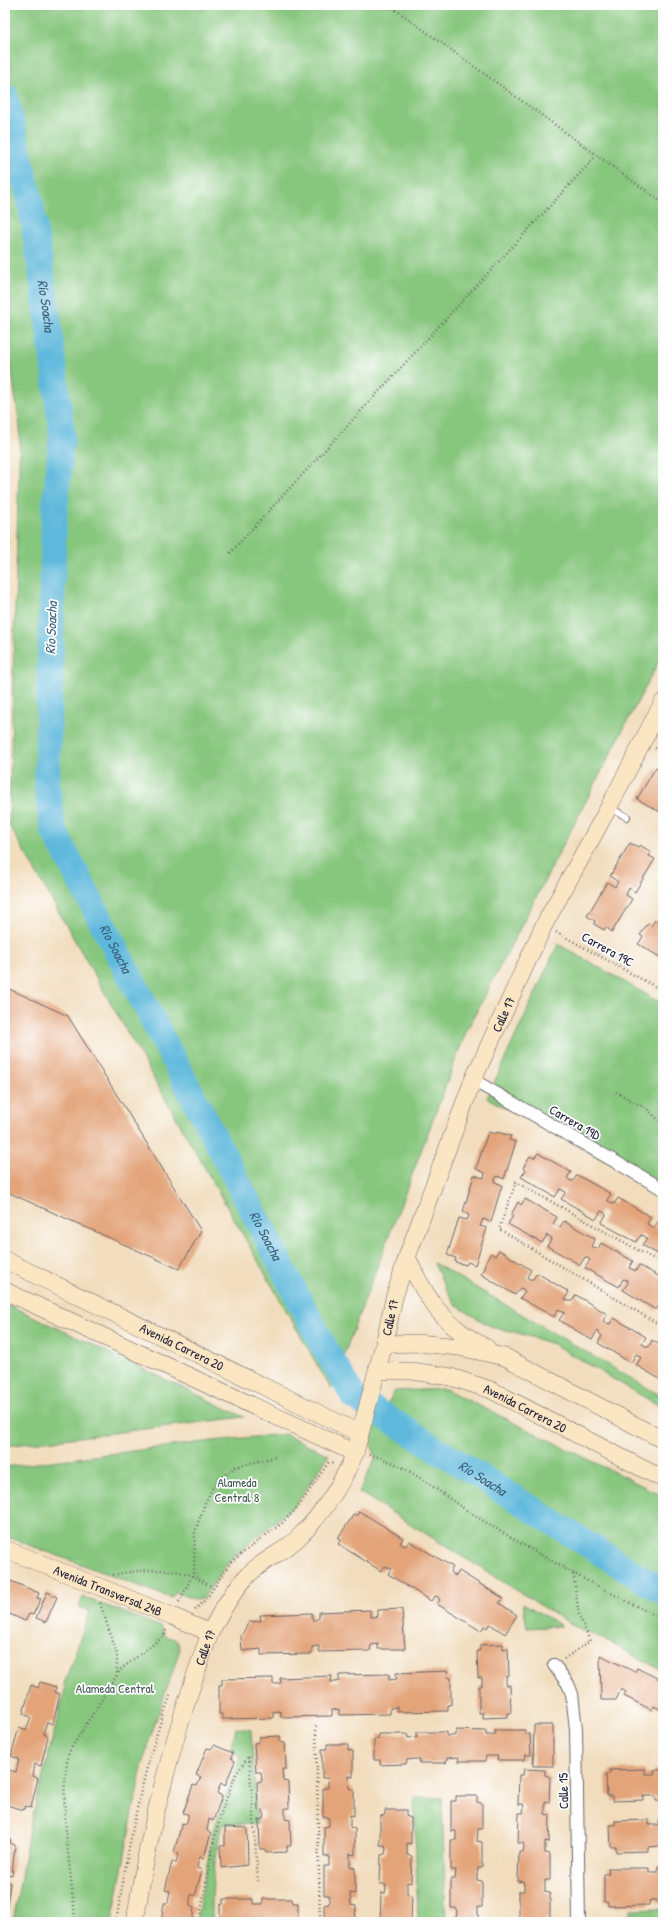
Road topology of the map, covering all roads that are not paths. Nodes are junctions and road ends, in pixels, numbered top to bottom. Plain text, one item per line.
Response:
1 (663, 702) edge
2 (609, 807) junction
3 (627, 817) dead end
4 (473, 1080) junction
5 (663, 1189) edge
6 (407, 1257) junction
7 (5, 1260) edge
8 (5, 1291) edge
9 (384, 1344) junction
10 (505, 1357) junction
11 (377, 1372) junction
12 (361, 1426) junction
13 (663, 1440) edge
14 (355, 1453) junction
15 (663, 1479) edge
16 (5, 1549) edge
17 (210, 1633) junction
18 (554, 1665) road end
19 (135, 1922) edge
20 (579, 1922) edge

1 - 2 street, Calle 17
2 - 3 lane
2 - 4 street, Calle 17
4 - 5 street, Carrera 19D
4 - 6 street, Calle 17
6 - 9 street, Calle 17
6 - 10 street
7 - 12 street, Avenida Carrera 20
8 - 14 street, Avenida Carrera 20
9 - 10 street
9 - 11 street, Calle 17
10 - 13 street
11 - 12 street, Calle 17
11 - 15 street, Avenida Carrera 20
12 - 14 street, Calle 17
14 - 17 street, Calle 17
16 - 17 street, Avenida Transversal 24B
17 - 19 street, Calle 17
18 - 20 street, Calle 15

